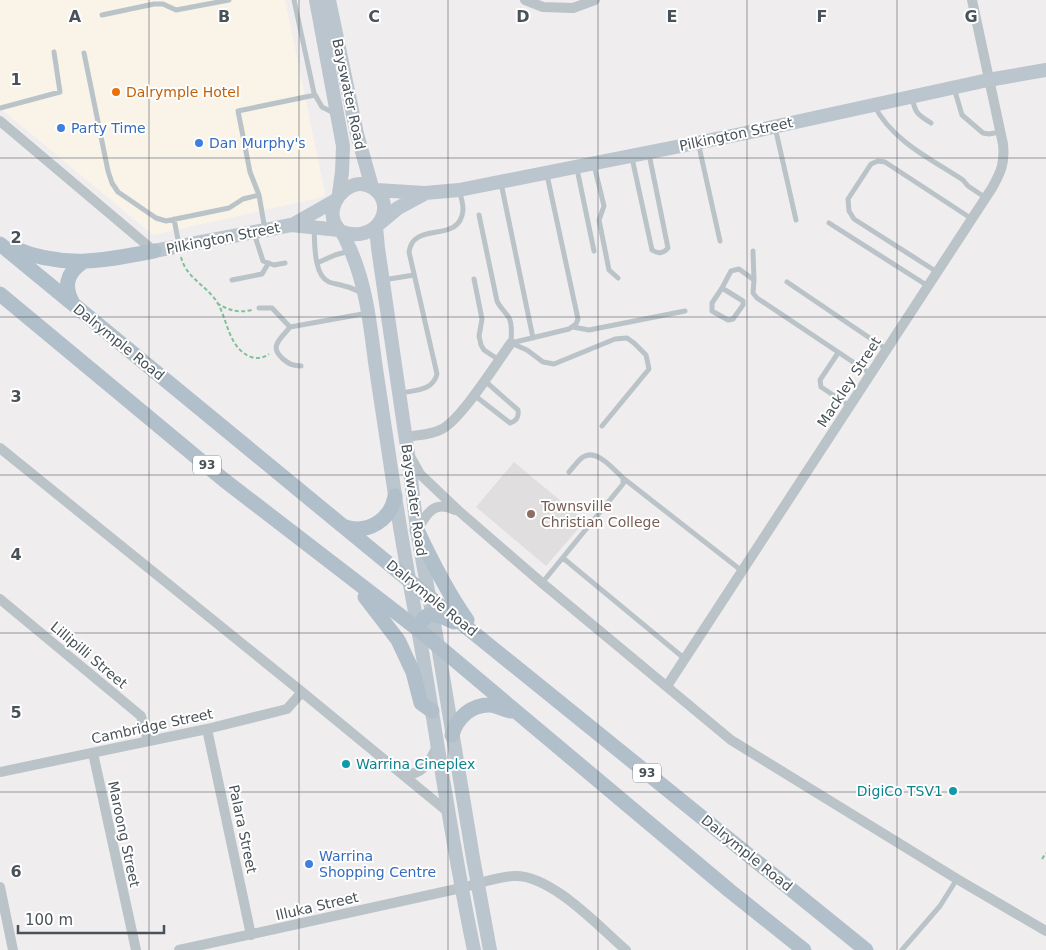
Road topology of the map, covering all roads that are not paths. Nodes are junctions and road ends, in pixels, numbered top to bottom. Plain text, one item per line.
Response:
1 (229, 0) edge
2 (294, 0) edge
3 (316, 0) edge
4 (329, 0) edge
5 (525, 0) edge
6 (596, 0) edge
7 (972, 0) edge
8 (102, 15) dead end
9 (54, 52) dead end
10 (84, 53) dead end
11 (1046, 70) edge
12 (988, 80) junction
13 (953, 87) junction
14 (315, 95) junction
15 (912, 96) junction
16 (874, 105) junction
17 (0, 108) edge
18 (338, 116) junction
19 (0, 121) edge
20 (931, 122) dead end
21 (775, 126) junction
22 (1000, 132) junction
23 (698, 142) junction
24 (648, 152) junction
25 (632, 155) junction
26 (594, 162) junction
27 (577, 166) junction
28 (546, 172) junction
29 (501, 180) junction
30 (374, 188) junction
31 (459, 190) junction
32 (425, 193) junction
33 (259, 195) junction
34 (337, 197) junction
35 (986, 198) junction
36 (479, 216) dead end
37 (174, 219) junction
38 (972, 219) junction
39 (796, 220) dead end
40 (829, 223) dead end
41 (291, 225) junction
42 (378, 225) junction
43 (314, 227) junction
44 (260, 231) junction
45 (340, 231) junction
46 (720, 241) dead end
47 (0, 244) edge
48 (179, 246) junction
49 (154, 251) junction
50 (351, 251) junction
51 (594, 251) dead end
52 (753, 251) dead end
53 (83, 262) junction
54 (285, 262) dead end
55 (317, 263) junction
56 (268, 264) junction
57 (937, 272) junction
58 (414, 275) junction
59 (474, 278) dead end
60 (618, 278) dead end
61 (232, 280) dead end
62 (383, 280) junction
63 (754, 280) junction
64 (787, 282) dead end
65 (928, 287) junction
66 (722, 288) junction
67 (0, 294) edge
68 (366, 295) junction
69 (0, 303) edge
70 (74, 305) junction
71 (259, 308) road end
72 (685, 311) dead end
73 (368, 313) junction
74 (27, 316) junction
75 (290, 326) junction
76 (573, 327) junction
77 (533, 338) junction
78 (511, 343) junction
79 (887, 350) junction
80 (838, 352) junction
81 (499, 360) junction
82 (300, 366) dead end
83 (871, 374) junction
84 (484, 380) junction
85 (399, 393) junction
86 (474, 395) junction
87 (850, 406) junction
88 (602, 426) dead end
89 (406, 437) junction
90 (0, 448) edge
91 (408, 454) junction
92 (569, 472) dead end
93 (623, 478) junction
94 (395, 496) junction
95 (460, 512) junction
96 (345, 527) junction
97 (417, 530) junction
98 (563, 558) junction
99 (742, 572) junction
100 (348, 576) junction
101 (409, 580) junction
102 (542, 583) junction
103 (428, 596) junction
104 (0, 600) edge
105 (432, 615) junction
106 (419, 630) junction
107 (478, 636) junction
108 (438, 646) junction
109 (685, 659) junction
110 (668, 686) junction
111 (302, 692) junction
112 (432, 711) junction
113 (515, 711) junction
114 (207, 729) junction
115 (452, 734) junction
116 (148, 741) junction
117 (436, 746) junction
118 (93, 753) junction
119 (0, 772) edge
120 (403, 775) junction
121 (448, 812) junction
122 (957, 879) junction
123 (478, 884) junction
124 (0, 887) edge
125 (461, 888) junction
126 (1046, 931) edge
127 (252, 935) junction
128 (13, 950) edge
129 (136, 950) edge
130 (179, 950) edge
131 (474, 950) edge
132 (490, 950) edge
133 (626, 950) edge
134 (804, 950) edge
135 (866, 950) edge
136 (902, 950) edge

1 - 8 lane
2 - 14 lane
3 - 18 main road, Bayswater Road
4 - 30 main road, Bayswater Road
5 - 6 street
7 - 12 street, Mackley Street
9 - 17 lane
10 - 37 lane
11 - 12 main road, Pilkington Street
12 - 13 main road, Pilkington Street
12 - 22 street, Mackley Street
13 - 15 main road, Pilkington Street
13 - 22 lane
14 - 18 lane, Bayswater Road
14 - 33 lane
15 - 16 main road, Pilkington Street
15 - 20 lane
16 - 21 main road, Pilkington Street
16 - 35 lane
18 - 34 main road, Bayswater Road
19 - 49 street
21 - 23 main road, Pilkington Street
21 - 39 lane
22 - 35 street, Mackley Street
23 - 24 main road, Pilkington Street
23 - 46 lane
24 - 25 main road, Pilkington Street
24 - 25 lane
25 - 26 main road, Pilkington Street
26 - 27 main road, Pilkington Street
26 - 60 lane
27 - 28 main road, Pilkington Street
27 - 51 lane
28 - 29 main road, Pilkington Street
28 - 76 lane
29 - 31 main road, Pilkington Street
29 - 77 lane
30 - 32 main road, Pilkington Street
30 - 34 main road
30 - 42 main road
31 - 32 main road, Pilkington Street
31 - 58 lane
32 - 42 main road, Pilkington Street
33 - 37 lane
33 - 44 lane
34 - 41 main road, Pilkington Street
34 - 45 main road
35 - 38 street, Mackley Street
36 - 78 lane
37 - 48 lane
38 - 57 street, Mackley Street
38 - 57 lane
40 - 65 lane
41 - 43 main road, Pilkington Street
41 - 44 main road, Pilkington Street
42 - 45 main road
42 - 62 main road, Bayswater Road
43 - 45 main road, Pilkington Street
43 - 55 lane
44 - 48 main road, Pilkington Street
44 - 56 lane
45 - 50 main road, Bayswater Road
47 - 53 main road
47 - 70 main road, Dalrymple Road / 93
48 - 49 main road, Pilkington Street
49 - 53 main road
50 - 55 lane
50 - 68 main road, Bayswater Road
52 - 63 lane
53 - 70 main road
54 - 56 lane
55 - 68 lane
56 - 61 lane
57 - 65 street, Mackley Street
58 - 62 lane
58 - 85 lane
59 - 81 lane
62 - 85 main road, Bayswater Road
63 - 66 lane
63 - 80 lane
64 - 79 lane
65 - 79 street, Mackley Street
66 - 66 lane
67 - 74 main road, 93
68 - 73 main road, Bayswater Road
69 - 74 main road
70 - 96 main road, Dalrymple Road / 93
71 - 75 lane
72 - 76 lane
73 - 75 lane
73 - 94 main road, Bayswater Road
74 - 100 main road, 93
75 - 82 lane
76 - 77 lane
77 - 78 lane
78 - 81 street
78 - 88 lane
79 - 83 street, Mackley Street
80 - 83 lane
80 - 87 lane
81 - 84 street
83 - 87 street, Mackley Street
84 - 86 street
84 - 86 lane
85 - 89 main road, Bayswater Road
86 - 89 street
87 - 99 street, Mackley Street
89 - 91 main road, Bayswater Road
90 - 111 street
91 - 95 street
91 - 97 main road, Bayswater Road
92 - 93 lane
93 - 98 lane
93 - 99 lane
94 - 96 main road
94 - 101 main road, Bayswater Road
95 - 97 street
95 - 102 street
96 - 101 main road, Dalrymple Road / 93
97 - 103 main road, Bayswater Road
97 - 107 main road
98 - 102 lane
98 - 109 lane
99 - 109 street, Mackley Street
100 - 106 main road, 93
100 - 112 main road
101 - 103 main road, Dalrymple Road / 93
101 - 106 main road, Bayswater Road
102 - 110 street
103 - 105 main road, Bayswater Road
103 - 107 main road, Dalrymple Road / 93
104 - 116 street, Lillipilli Street
105 - 106 main road
105 - 107 main road
105 - 108 main road, Bayswater Road
106 - 108 main road, 93
106 - 112 main road, Bayswater Road
107 - 135 main road, Dalrymple Road / 93
108 - 113 main road, 93
108 - 115 main road, Bayswater Road
109 - 110 street, Mackley Street
110 - 122 street
111 - 114 street, Cambridge Street
111 - 120 street
112 - 117 main road, Bayswater Road
113 - 115 main road
113 - 134 main road, 93
114 - 116 street, Cambridge Street
114 - 127 street, Palara Street
115 - 123 main road, Bayswater Road
116 - 118 street, Cambridge Street
117 - 120 street
117 - 121 main road, Bayswater Road
118 - 119 street, Cambridge Street
118 - 129 street, Maroong Street
120 - 121 street
121 - 125 main road, Bayswater Road
122 - 126 street
122 - 136 lane
123 - 125 street
123 - 132 main road, Bayswater Road
123 - 133 street
124 - 128 street
125 - 127 street, Illuka Street
125 - 131 main road, Bayswater Road
127 - 130 street, Illuka Street

